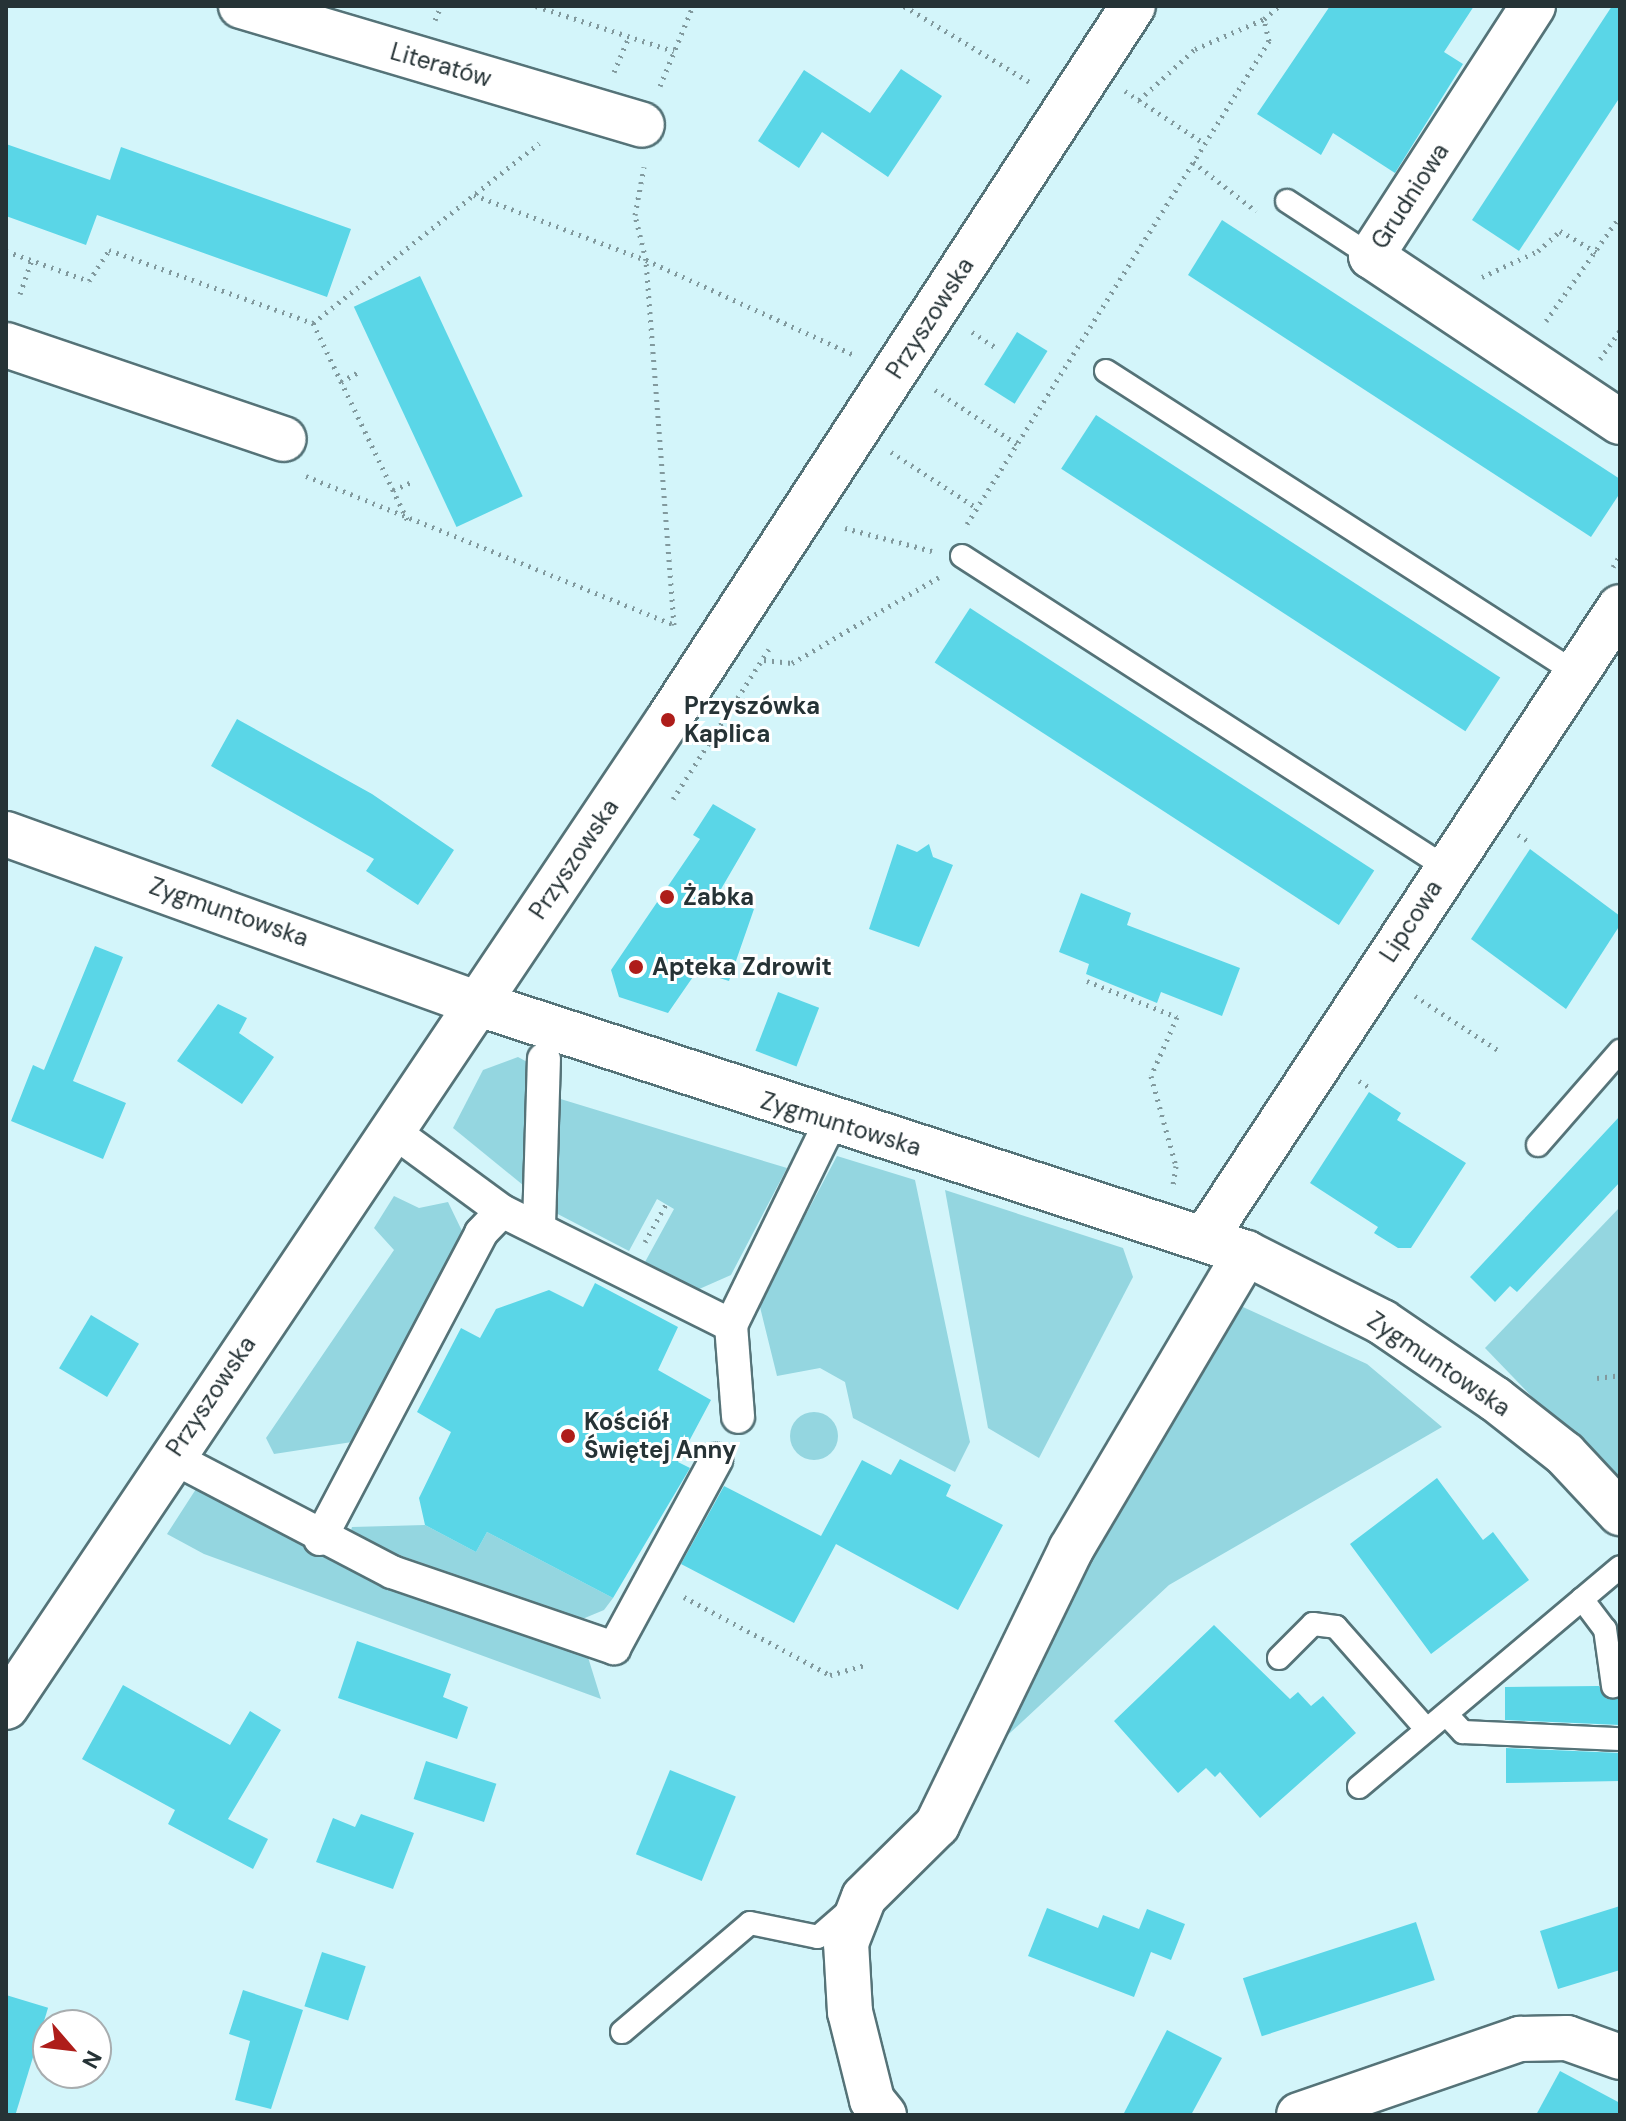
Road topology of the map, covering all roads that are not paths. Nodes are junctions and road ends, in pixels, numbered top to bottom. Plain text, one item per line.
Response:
1 (241, 6) edge
2 (1133, 6) edge
3 (1533, 6) edge
4 (650, 109) road end
5 (1287, 201) dead end
6 (1371, 256) junction
7 (6, 345) edge
8 (1106, 371) dead end
9 (1620, 422) edge
10 (283, 439) dead end
11 (953, 561) road end
12 (1620, 607) edge
13 (1576, 673) junction
14 (6, 834) edge
15 (1445, 867) junction
16 (476, 1003) junction
17 (1620, 1051) edge
18 (544, 1059) dead end
19 (831, 1121) junction
20 (389, 1128) junction
21 (1538, 1145) dead end
22 (502, 1211) junction
23 (539, 1226) junction
24 (1205, 1238) junction
25 (1246, 1253) junction
26 (731, 1325) junction
27 (738, 1417) dead end
28 (170, 1456) junction
29 (716, 1460) dead end
30 (1620, 1513) edge
31 (320, 1539) junction
32 (1620, 1567) edge
33 (1582, 1599) junction
34 (1279, 1658) dead end
35 (1613, 1686) dead end
36 (6, 1707) edge
37 (1446, 1714) junction
38 (1427, 1730) junction
39 (1620, 1739) edge
40 (1359, 1787) dead end
41 (864, 1897) junction
42 (622, 2032) dead end
43 (1620, 2057) edge
44 (884, 2115) edge
45 (1299, 2115) edge

1 - 4 street, Literatów
2 - 16 street, Przyszowska
3 - 6 street, Grudniowa
5 - 6 lane
6 - 9 street, Grudniowa
7 - 10 street
8 - 13 lane
11 - 15 lane
12 - 13 street, Lipcowa
13 - 15 street, Lipcowa
14 - 16 street, Zygmuntowska
15 - 24 street, Lipcowa
16 - 19 street, Zygmuntowska
16 - 20 street, Przyszowska
17 - 21 lane
18 - 23 street
19 - 24 street, Zygmuntowska
19 - 26 street
20 - 22 street
20 - 28 street, Przyszowska
22 - 23 street
22 - 31 street
23 - 26 street
24 - 25 street, Zygmuntowska
25 - 30 street, Zygmuntowska
25 - 41 street
26 - 27 street
28 - 31 street
28 - 36 street, Przyszowska
29 - 31 street
32 - 33 lane
33 - 35 lane
33 - 37 lane
34 - 38 lane
37 - 38 lane
37 - 39 lane
38 - 40 lane
41 - 42 lane
41 - 44 street
43 - 45 street

